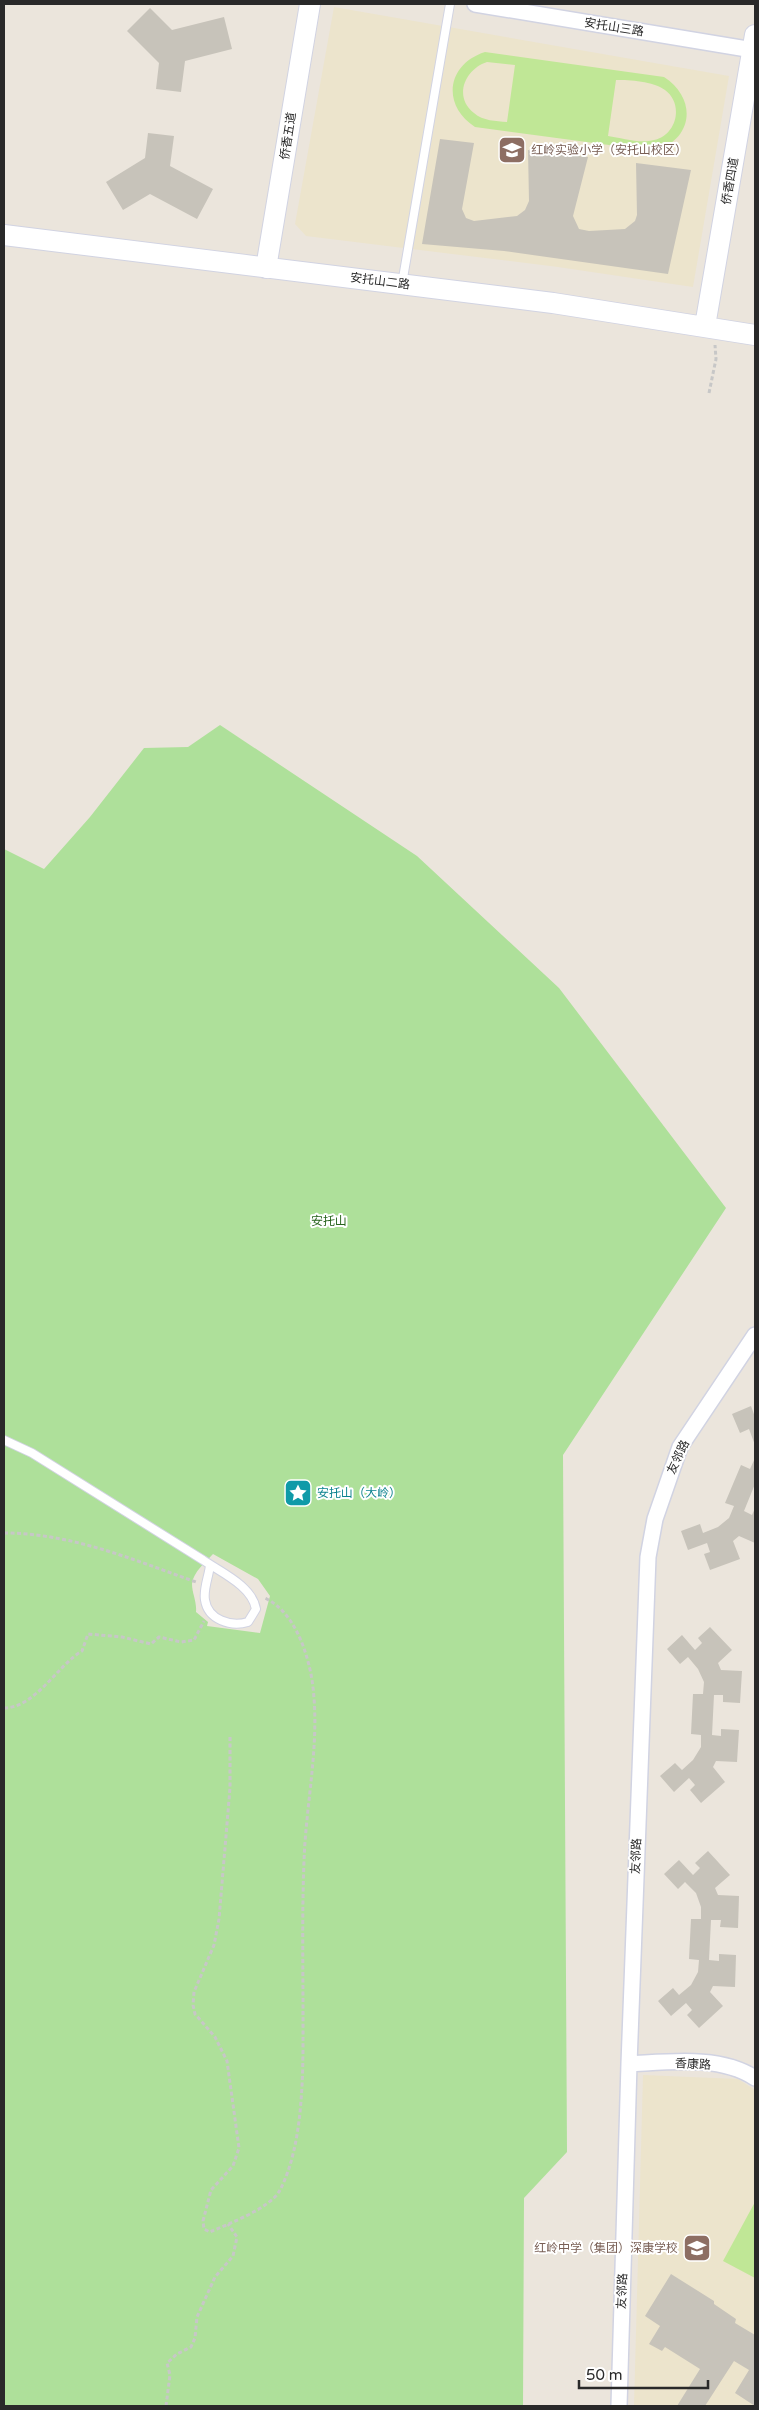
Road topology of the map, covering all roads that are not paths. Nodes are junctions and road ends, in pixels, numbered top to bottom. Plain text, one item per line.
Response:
1 (310, 4) edge
2 (450, 4) edge
3 (475, 4) edge
4 (754, 42) edge
5 (4, 235) edge
6 (266, 268) junction
7 (402, 284) junction
8 (709, 327) junction
9 (755, 335) edge
10 (755, 1335) edge
11 (4, 1440) edge
12 (210, 1565) junction
13 (628, 2064) junction
14 (755, 2078) edge
15 (619, 2406) edge

1 - 6 street, 侨香五道
2 - 7 lane
3 - 4 street, 安托山三路
4 - 8 street, 侨香四道
5 - 6 street, 安托山二路
6 - 7 street, 安托山二路
7 - 8 street, 安托山二路
8 - 9 street, 安托山二路
10 - 13 street, 友邻路
11 - 12 lane
12 - 12 lane
13 - 14 street, 香康路
13 - 15 street, 友邻路

